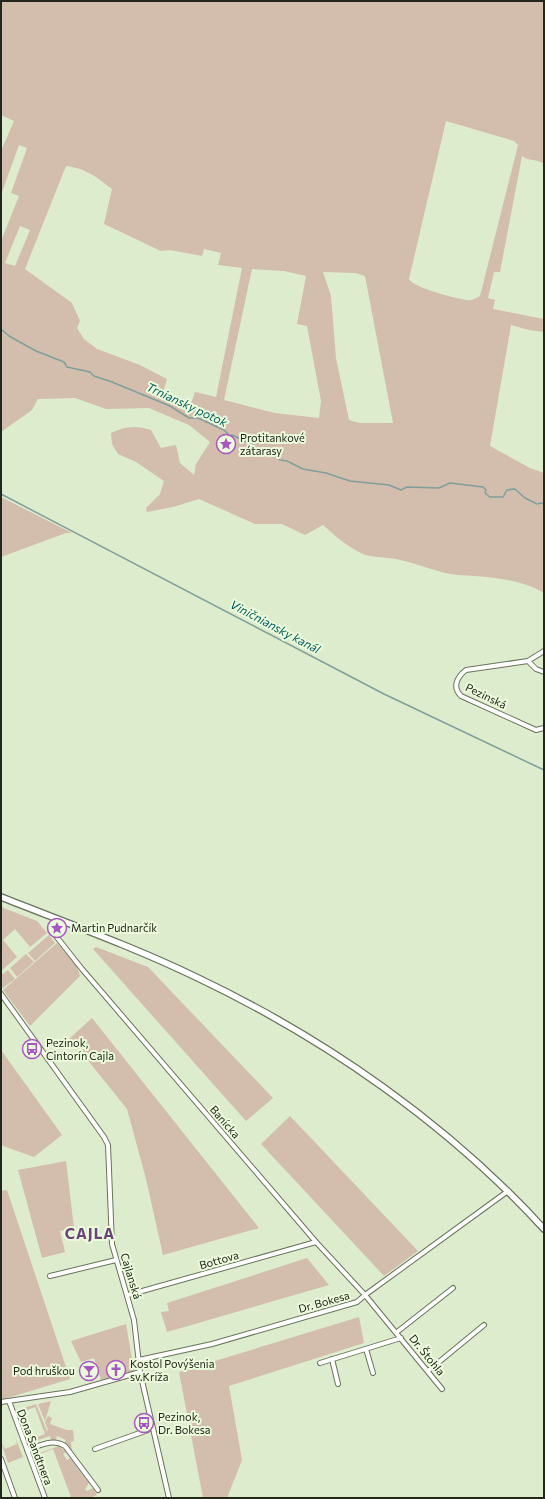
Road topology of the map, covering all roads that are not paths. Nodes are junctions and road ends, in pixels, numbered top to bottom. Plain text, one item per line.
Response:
1 (544, 651) edge
2 (528, 661) junction
3 (544, 672) edge
4 (544, 728) edge
5 (1, 897) edge
6 (56, 919) junction
7 (1, 994) edge
8 (508, 1191) junction
9 (544, 1229) edge
10 (316, 1242) junction
11 (116, 1260) junction
12 (50, 1276) dead end
13 (453, 1288) dead end
14 (128, 1295) junction
15 (365, 1295) junction
16 (484, 1325) dead end
17 (397, 1332) junction
18 (401, 1338) junction
19 (366, 1349) junction
20 (332, 1359) junction
21 (139, 1360) junction
22 (320, 1363) dead end
23 (428, 1371) junction
24 (140, 1372) junction
25 (373, 1373) dead end
26 (338, 1384) dead end
27 (442, 1389) dead end
28 (9, 1401) junction
29 (1, 1402) edge
30 (148, 1430) dead end
31 (95, 1449) dead end
32 (27, 1450) junction
33 (1, 1459) edge
34 (98, 1490) dead end
35 (15, 1498) edge
36 (45, 1498) edge
37 (169, 1498) edge

1 - 2 street, Pezinská
2 - 3 street
2 - 4 street, Pezinská
5 - 6 main road
6 - 8 main road
6 - 10 street, Banícka
7 - 11 street, Cajlanská
8 - 9 main road
8 - 15 street, Dr. Bokesa
10 - 14 street, Bottova
10 - 15 street, Banícka
11 - 12 street
11 - 14 street, Cajlanská
13 - 17 street
14 - 21 street, Cajlanská
15 - 17 street, Banícka
15 - 21 street, Dr. Bokesa
16 - 23 street
17 - 18 street, Dr. Štohla
18 - 19 street
18 - 23 street, Dr. Štohla
19 - 20 street
19 - 25 street
20 - 22 street
20 - 26 street
21 - 24 street, Cajlanská
23 - 27 street, Dr. Štohla
24 - 28 street, Dona Sandtnera
24 - 37 street, Cajlanská
28 - 29 street, Dona Sandtnera
28 - 32 street, Dona Sandtnera
30 - 31 street
32 - 34 street
32 - 36 street, Dona Sandtnera
33 - 35 street

